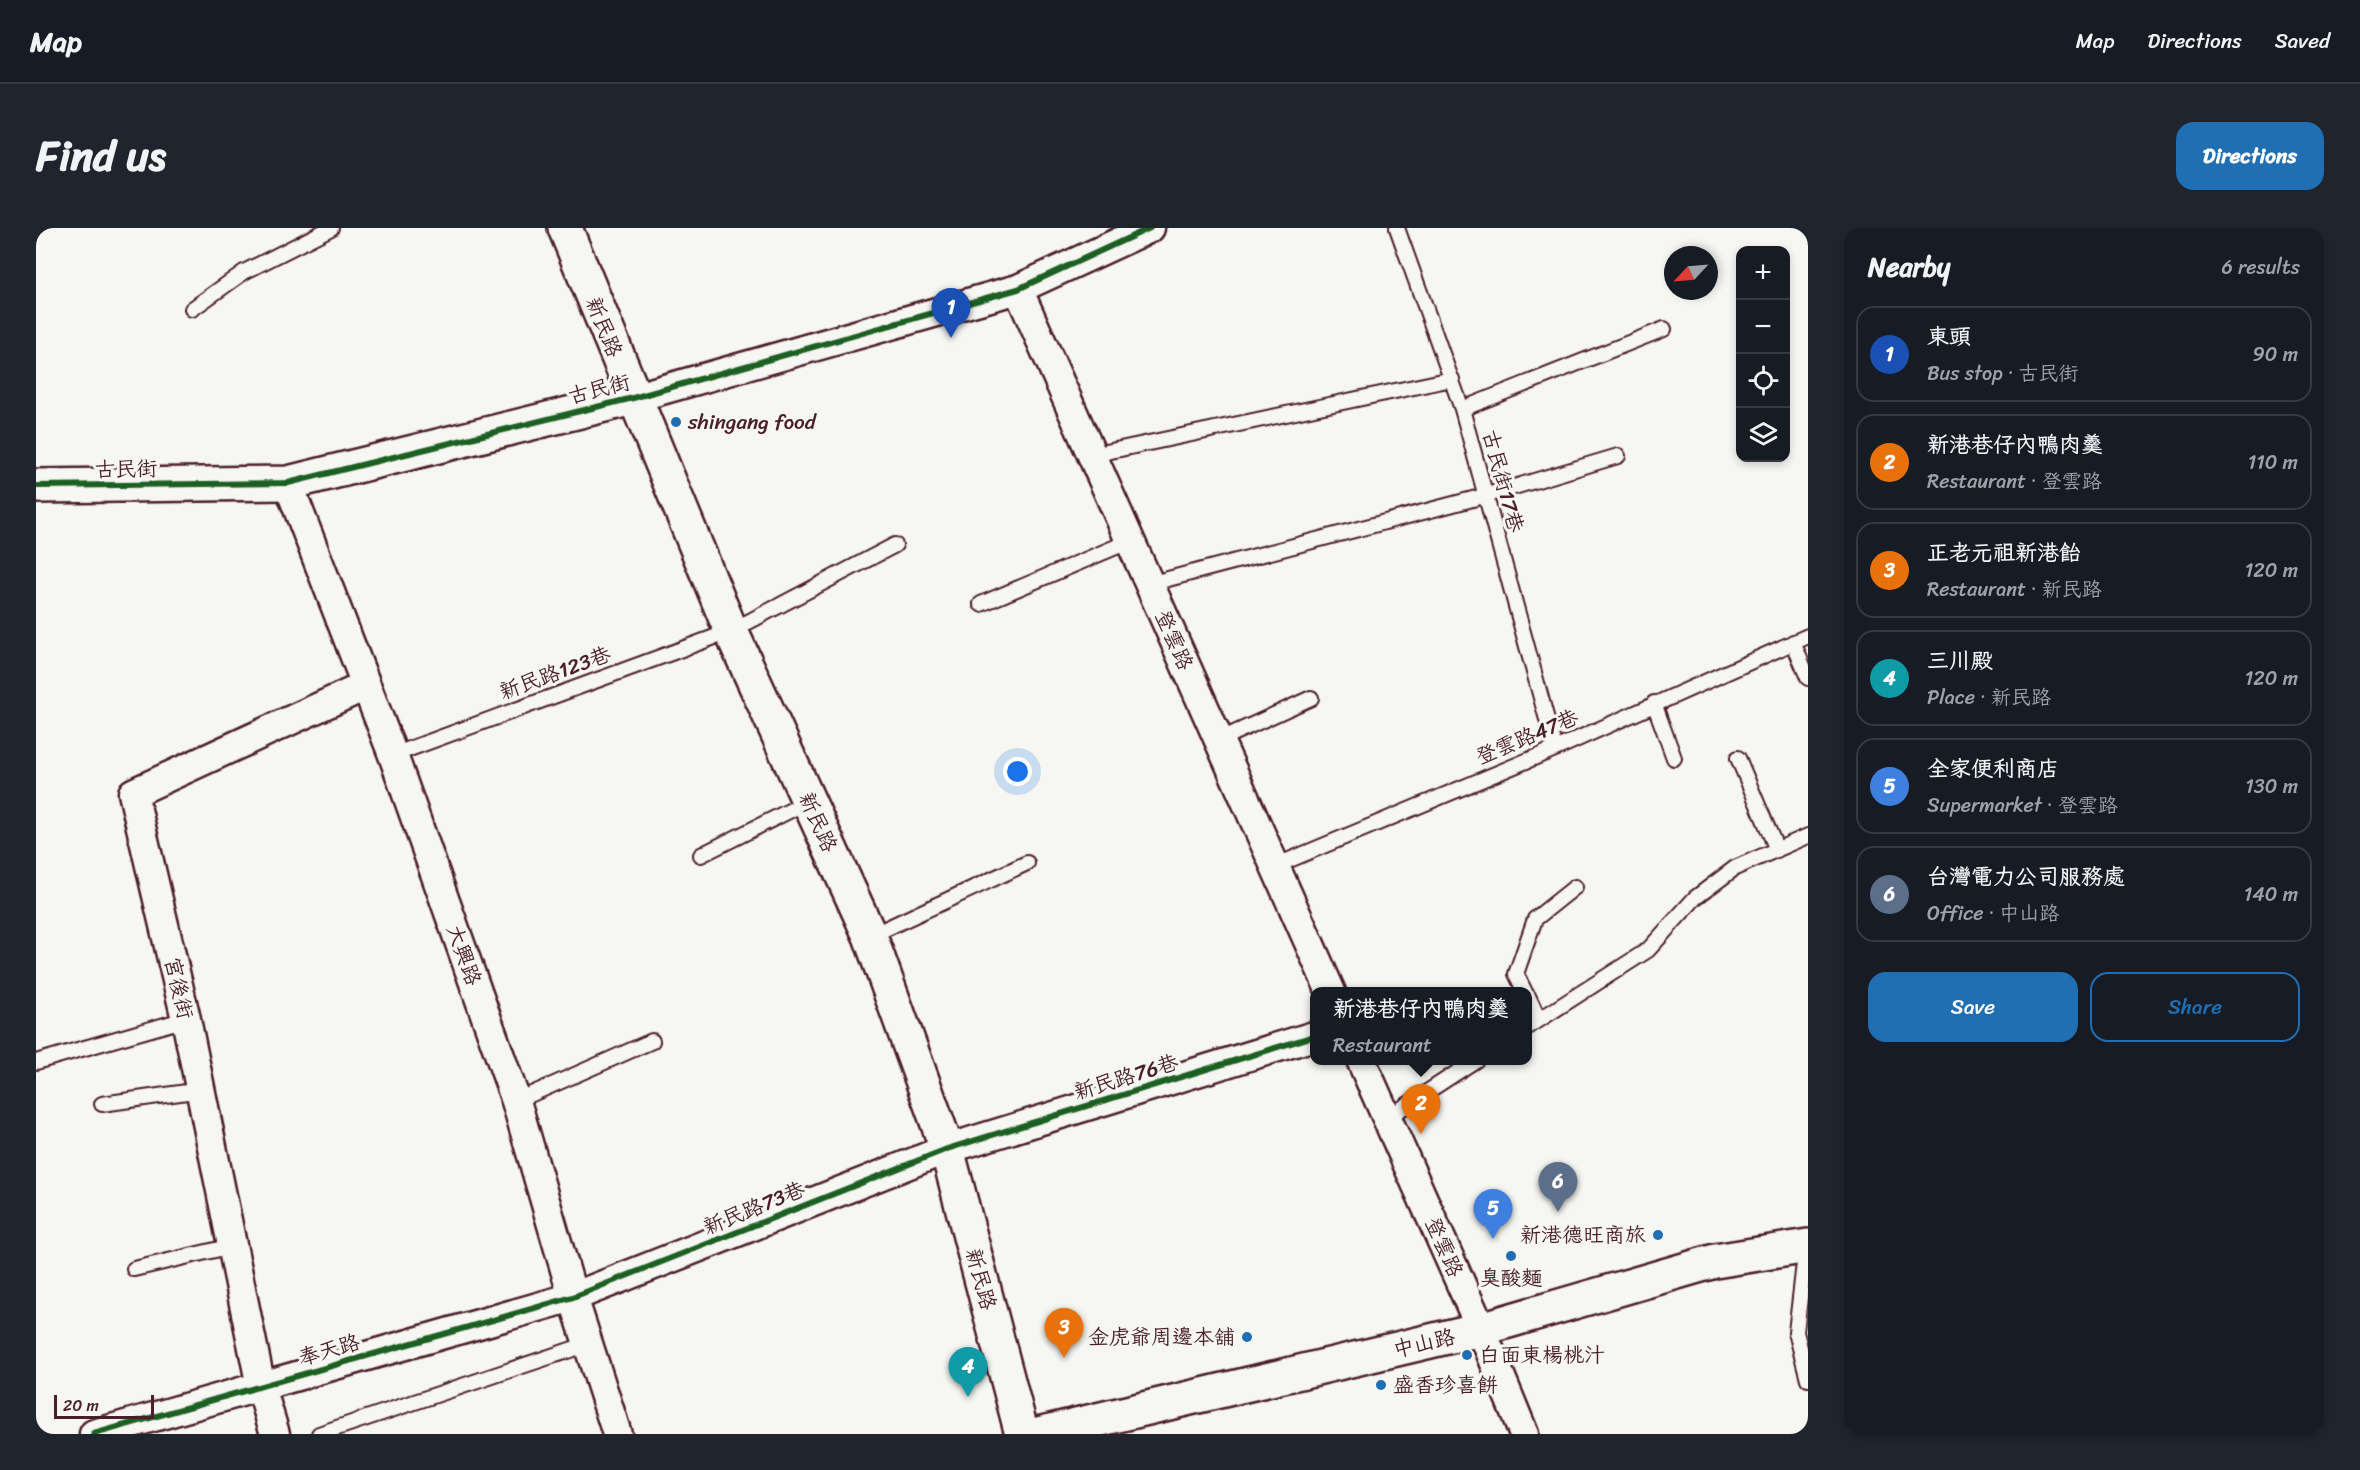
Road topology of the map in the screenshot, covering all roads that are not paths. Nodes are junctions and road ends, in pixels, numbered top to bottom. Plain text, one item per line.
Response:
1 (331, 228) edge
2 (565, 228) edge
3 (1150, 228) edge
4 (1397, 228) edge
5 (1018, 288) junction
6 (192, 309) dead end
7 (1664, 329) dead end
8 (1452, 379) junction
9 (633, 398) junction
10 (1462, 409) junction
11 (1092, 455) junction
12 (1618, 456) dead end
13 (288, 483) junction
14 (36, 486) edge
15 (1484, 496) junction
16 (1130, 541) junction
17 (895, 545) dead end
18 (1149, 584) junction
19 (981, 604) dead end
20 (731, 631) junction
21 (1808, 636) edge
22 (1793, 642) junction
23 (1808, 678) edge
24 (365, 686) junction
25 (1311, 698) dead end
26 (1654, 704) junction
27 (1219, 740) junction
28 (1555, 749) junction
29 (393, 755) junction
30 (1674, 758) dead end
31 (1738, 758) dead end
32 (809, 801) junction
33 (1808, 836) edge
34 (1777, 850) junction
35 (700, 855) dead end
36 (1027, 863) dead end
37 (1275, 866) junction
38 (1575, 887) dead end
39 (870, 936) junction
40 (1329, 987) edge
41 (1522, 987) edge
42 (186, 1019) junction
43 (1533, 1024) edge
44 (1310, 1037) edge
45 (652, 1041) dead end
46 (36, 1062) edge
47 (1363, 1065) edge
48 (1468, 1065) edge
49 (201, 1090) junction
50 (516, 1101) junction
51 (102, 1104) dead end
52 (1387, 1118) junction
53 (947, 1149) junction
54 (232, 1246) junction
55 (1807, 1246) edge
56 (134, 1269) dead end
57 (573, 1297) junction
58 (1481, 1329) junction
59 (588, 1344) junction
60 (1808, 1379) edge
61 (261, 1387) junction
62 (94, 1434) edge
63 (275, 1434) edge
64 (320, 1434) edge
65 (617, 1434) edge
66 (1022, 1434) edge
67 (1038, 1434) edge
68 (1524, 1434) edge

1 - 6 lane
2 - 9 main road, 新民路
3 - 5 street, 古民街
4 - 8 lane, 古民街17巷
5 - 9 street, 古民街
5 - 11 street, 登雲路
7 - 10 lane
8 - 10 lane, 古民街17巷
8 - 11 lane
9 - 13 main road, 古民街
9 - 20 main road, 新民路
10 - 15 lane, 古民街17巷
11 - 16 street, 登雲路
12 - 15 lane
13 - 14 main road, 古民街
13 - 24 street, 大興路
15 - 18 lane
15 - 28 lane, 古民街17巷
16 - 18 street, 登雲路
16 - 19 lane
17 - 20 lane, 新民路123巷
18 - 27 street, 登雲路
20 - 29 lane, 新民路123巷
20 - 32 main road, 新民路
21 - 22 lane, 登雲路47巷
22 - 23 lane
22 - 26 lane, 登雲路47巷
24 - 29 street, 大興路
24 - 42 street, 宮後街
25 - 27 lane
26 - 28 lane, 登雲路47巷
26 - 30 lane
27 - 37 street, 登雲路
28 - 37 lane, 登雲路47巷
29 - 50 street, 大興路
31 - 34 lane
32 - 35 lane
32 - 39 main road, 新民路
33 - 34 lane
34 - 43 lane
36 - 39 lane
37 - 40 street, 登雲路
38 - 41 lane
39 - 53 main road, 新民路
42 - 46 lane
42 - 49 street, 宮後街
44 - 53 street, 新民路76巷
45 - 50 lane
47 - 52 street, 登雲路
48 - 52 lane
49 - 51 lane
49 - 54 street, 宮後街
50 - 57 street, 大興路
52 - 58 street, 登雲路
53 - 57 street, 新民路73巷
53 - 66 main road, 新民路
54 - 56 lane
54 - 61 street, 宮後街
55 - 58 main road, 中山路
55 - 60 lane
57 - 59 street, 大興路
57 - 61 street, 奉天路
58 - 67 main road, 中山路
58 - 68 street, 登雲路
59 - 64 lane
59 - 65 street, 大興路
61 - 62 street, 奉天路
61 - 63 street, 宮後街

